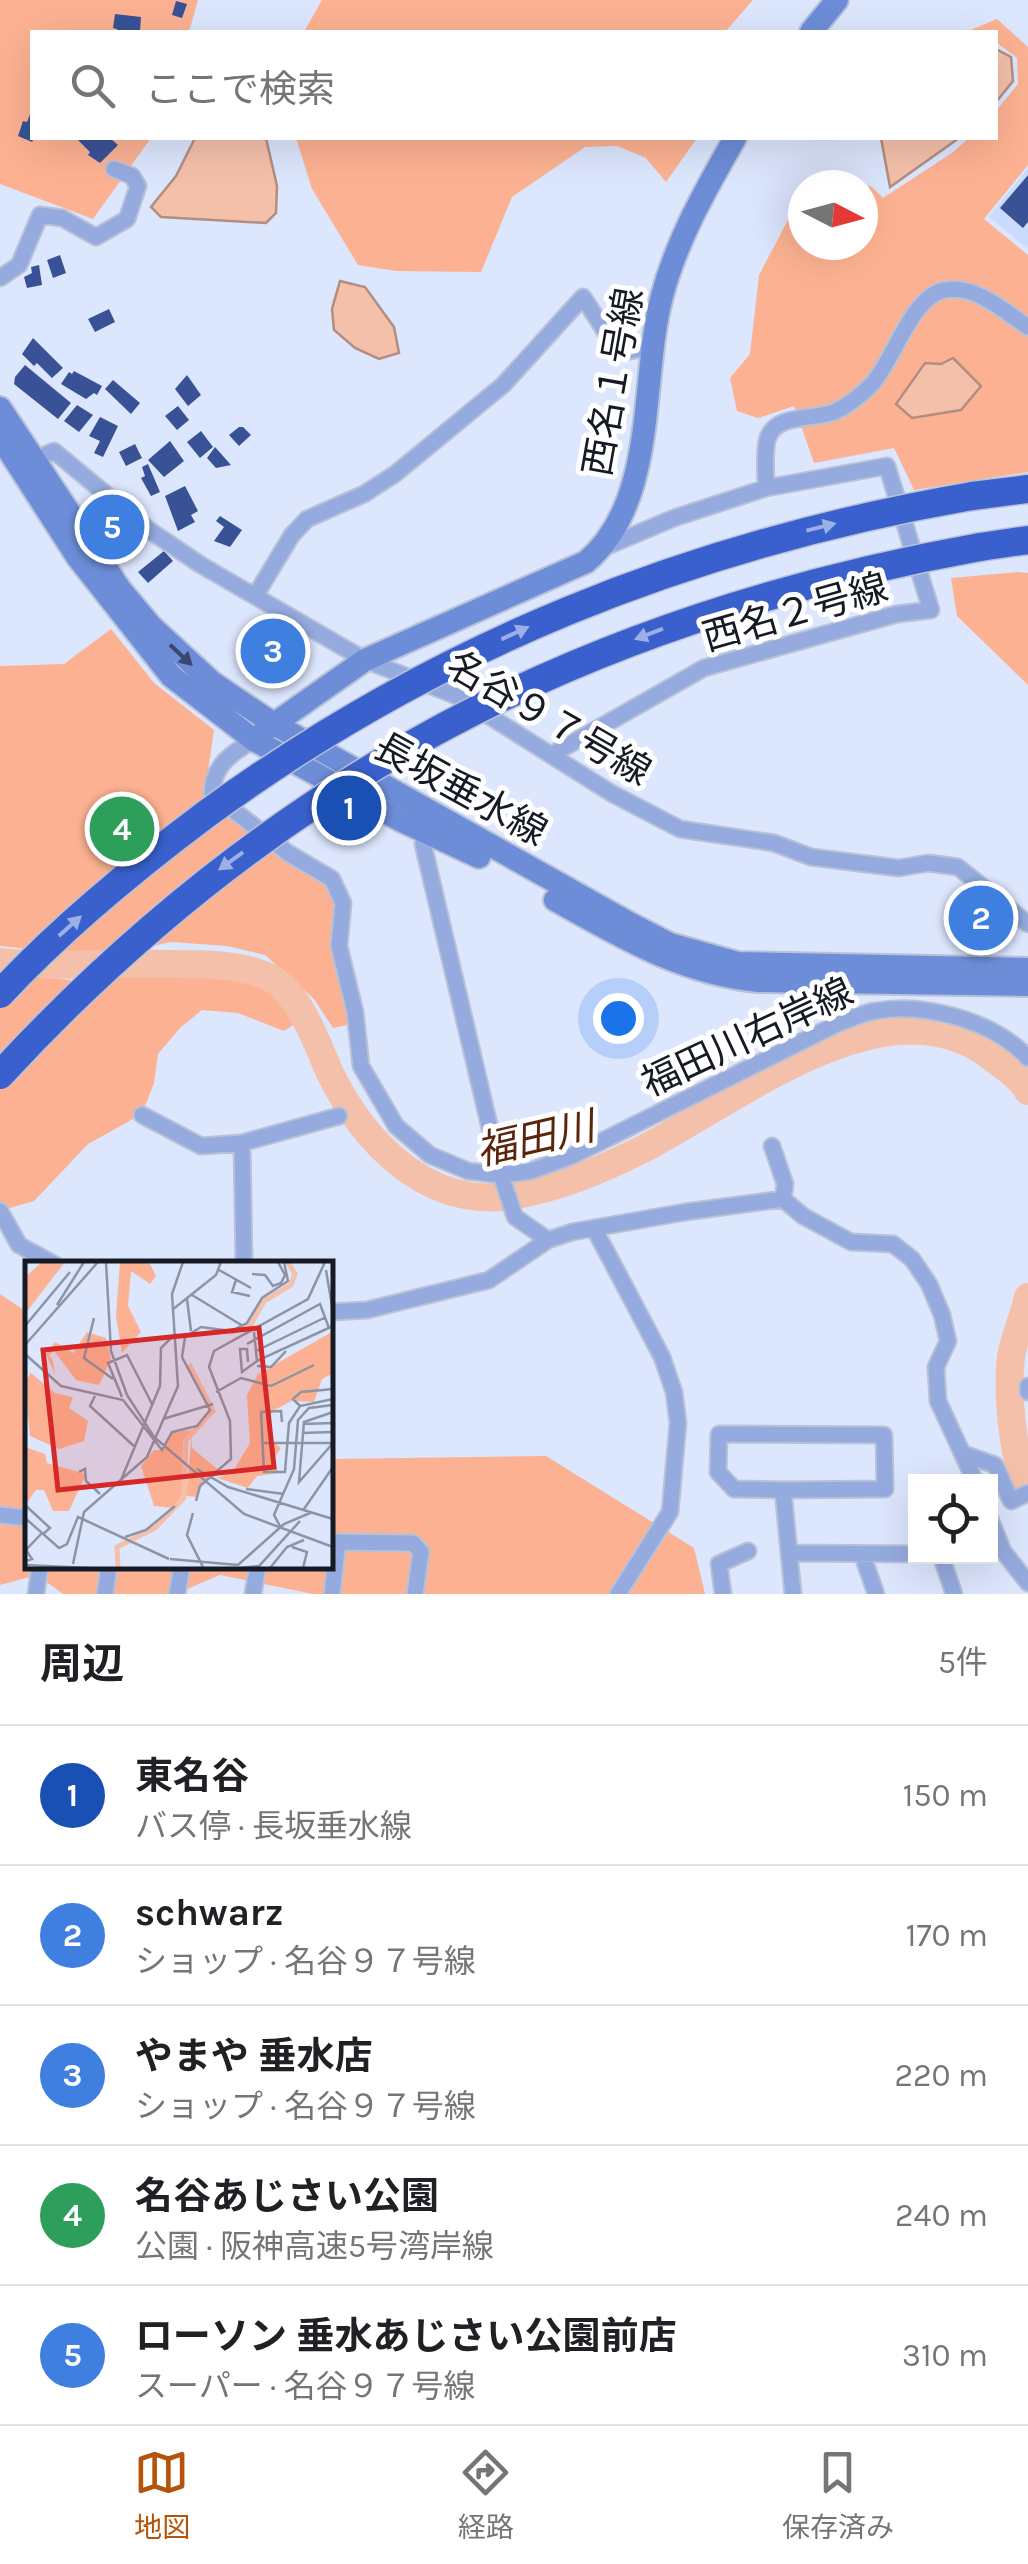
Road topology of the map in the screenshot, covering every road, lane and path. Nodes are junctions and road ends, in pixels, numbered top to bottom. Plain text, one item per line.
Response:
1 (837, 0) edge
2 (813, 30) edge
3 (734, 140) edge
4 (114, 168) dead end
5 (0, 278) edge
6 (1028, 327) edge
7 (655, 346) junction
8 (0, 408) edge
9 (0, 437) edge
10 (27, 464) junction
11 (766, 488) junction
12 (1028, 489) edge
13 (1028, 540) edge
14 (603, 548) junction
15 (255, 596) junction
16 (365, 660) junction
17 (274, 724) junction
18 (254, 740) junction
19 (550, 755) junction
20 (433, 824) junction
21 (1028, 924) edge
22 (1028, 969) edge
23 (1028, 985) edge
24 (0, 994) edge
25 (1028, 1058) edge
26 (0, 1076) edge
27 (142, 1114) dead end
28 (339, 1116) dead end
29 (242, 1142) junction
30 (772, 1146) dead end
31 (501, 1175) junction
32 (783, 1199) junction
33 (0, 1212) edge
34 (595, 1230) junction
35 (548, 1240) junction
36 (49, 1261) edge
37 (244, 1261) edge
38 (332, 1312) edge
39 (964, 1454) junction
40 (973, 1474) edge
41 (783, 1490) junction
42 (1028, 1493) edge
43 (0, 1515) edge
44 (25, 1518) edge
45 (334, 1542) edge
46 (748, 1551) dead end
47 (998, 1552) edge
48 (789, 1553) junction
49 (862, 1554) junction
50 (908, 1554) edge
51 (944, 1564) edge
52 (40, 1569) edge
53 (109, 1569) edge
54 (182, 1569) edge
55 (257, 1569) edge
56 (1028, 1583) edge
57 (36, 1594) edge
58 (105, 1594) edge
59 (178, 1594) edge
60 (253, 1594) edge
61 (332, 1594) edge
62 (415, 1594) edge
63 (618, 1594) edge
64 (723, 1594) edge
65 (793, 1594) edge
66 (876, 1594) edge
67 (954, 1594) edge

1 - 2 main road
3 - 7 main road, 西名１号線
4 - 5 street
6 - 11 street
7 - 14 main road, 西名１号線
7 - 15 street
8 - 10 main road, 長坂垂水線
9 - 10 main road, 長坂垂水線
10 - 15 street, 名谷９７号線
10 -> 17 main road, 長坂垂水線
10 - 18 main road, 長坂垂水線
11 - 14 street, 西名２号線
11 - 19 street, 西名２号線
24 -> 12 highway, bridge
13 -> 26 highway, bridge
14 - 16 main road
15 - 16 street, 名谷９７号線
16 - 17 main road
16 - 19 street, 名谷９７号線
17 - 18 main road
17 - 20 main road, 長坂垂水線
18 - 20 main road, 長坂垂水線
18 - 31 street, 福田川右岸線
19 - 21 street, 名谷９７号線
20 - 22 main road, 長坂垂水線
20 - 23 main road, 長坂垂水線
20 - 31 street
25 - 31 street, 福田川右岸線
27 - 29 street
28 - 29 street
29 - 37 street
30 - 32 street
31 - 35 street
32 - 34 street
32 - 39 street
33 - 36 street
34 - 35 street
34 - 63 street
35 - 38 street
39 - 40 street
39 - 42 street
41 - 41 street
41 - 48 street
43 - 44 street
45 - 61 street
45 - 62 street
46 - 64 street
47 - 56 street
48 - 49 street
48 - 65 street
49 - 50 street
49 - 66 street
51 - 67 street
52 - 57 street
53 - 58 street
54 - 59 street
55 - 60 street

